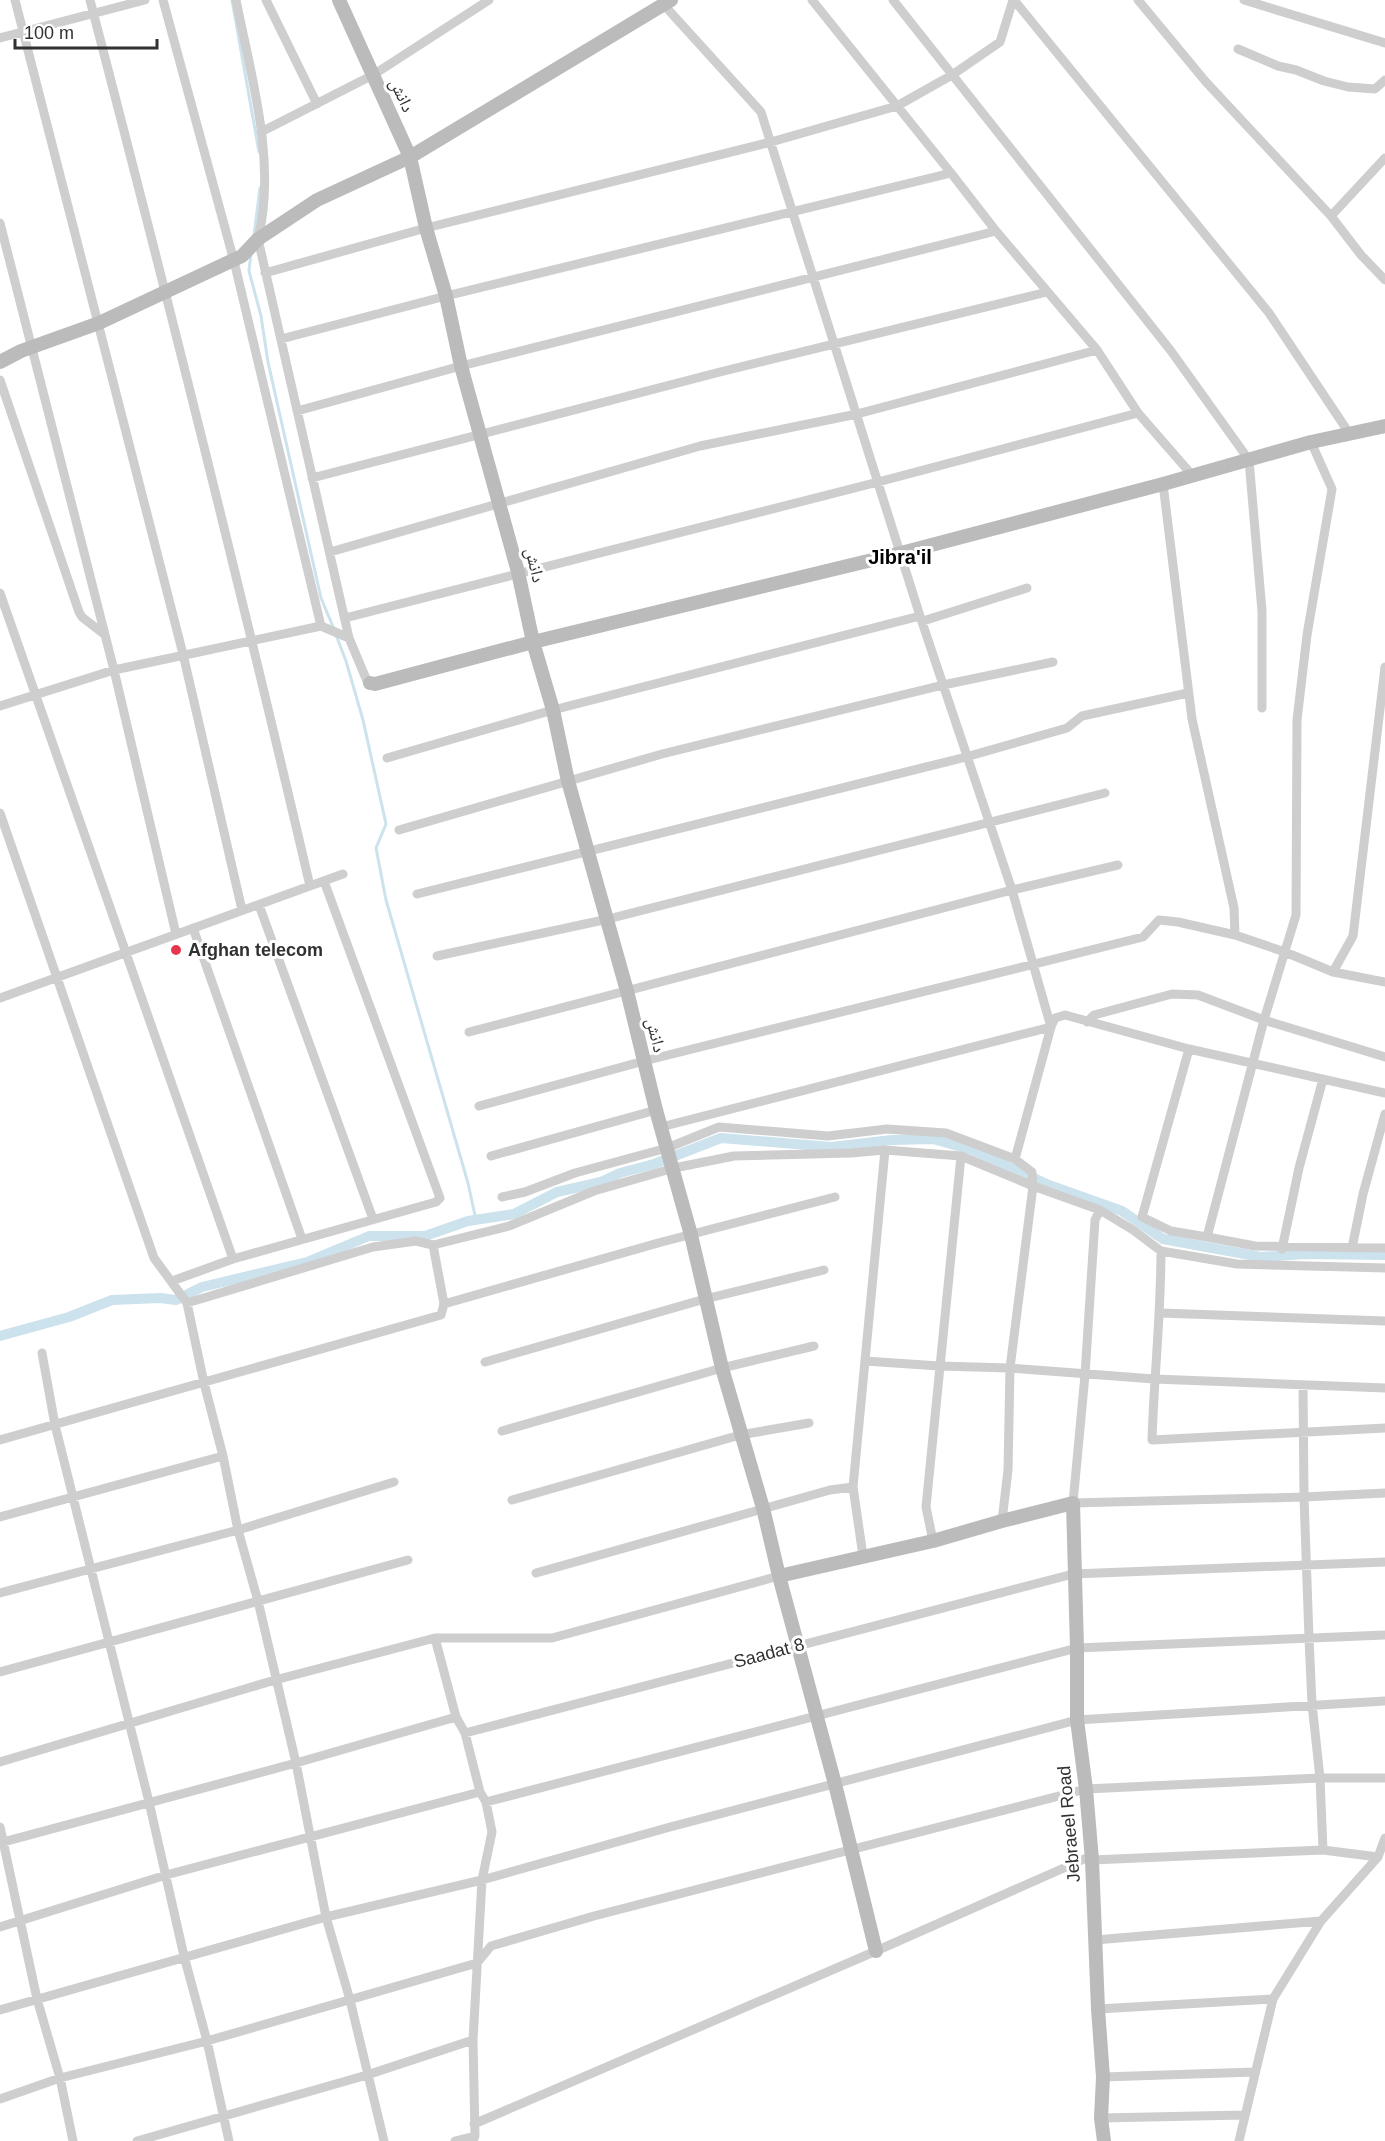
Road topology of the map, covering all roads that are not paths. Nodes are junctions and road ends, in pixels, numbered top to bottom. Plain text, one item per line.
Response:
1 (15, 0) edge
2 (90, 0) edge
3 (145, 0) edge
4 (164, 0) edge
5 (236, 0) edge
6 (266, 0) edge
7 (339, 0) edge
8 (489, 0) edge
9 (812, 0) edge
10 (893, 0) edge
11 (1013, 0) edge
12 (1138, 0) edge
13 (1244, 0) edge
14 (668, 2) edge
15 (93, 12) junction
16 (23, 31) junction
17 (0, 38) edge
18 (1385, 43) edge
19 (1238, 49) dead end
20 (373, 75) junction
21 (952, 75) junction
22 (1385, 80) edge
23 (316, 104) junction
24 (897, 106) junction
25 (261, 132) junction
26 (771, 142) junction
27 (410, 157) junction
28 (1385, 158) edge
29 (951, 173) junction
30 (793, 212) junction
31 (1331, 216) junction
32 (0, 223) edge
33 (426, 228) junction
34 (996, 231) junction
35 (258, 239) junction
36 (238, 258) junction
37 (266, 273) junction
38 (1384, 277) edge
39 (814, 278) junction
40 (166, 292) junction
41 (1047, 292) junction
42 (446, 296) junction
43 (99, 323) junction
44 (281, 339) junction
45 (834, 344) junction
46 (32, 347) junction
47 (1097, 350) junction
48 (0, 362) edge
49 (461, 366) junction
50 (0, 380) edge
51 (297, 411) junction
52 (1138, 413) junction
53 (857, 414) junction
54 (1385, 426) edge
55 (1349, 433) junction
56 (480, 434) junction
57 (1311, 442) junction
58 (1249, 460) junction
59 (1192, 475) junction
60 (312, 478) junction
61 (878, 482) junction
62 (1163, 484) junction
63 (501, 504) junction
64 (330, 552) junction
65 (901, 553) junction
66 (518, 572) junction
67 (1027, 588) dead end
68 (0, 593) edge
69 (345, 618) junction
70 (922, 619) junction
71 (321, 626) junction
72 (105, 635) junction
73 (349, 638) junction
74 (253, 640) junction
75 (533, 642) junction
76 (183, 654) junction
77 (1053, 662) dead end
78 (1385, 667) edge
79 (114, 670) junction
80 (370, 684) joint
81 (943, 685) junction
82 (1188, 693) junction
83 (35, 695) junction
84 (0, 706) edge
85 (1262, 708) dead end
86 (553, 710) junction
87 (966, 757) junction
88 (387, 758) dead end
89 (568, 781) junction
90 (1105, 794) dead end
91 (0, 813) edge
92 (988, 823) junction
93 (399, 830) dead end
94 (587, 851) junction
95 (1118, 865) dead end
96 (343, 874) dead end
97 (324, 881) junction
98 (310, 886) junction
99 (1012, 890) junction
100 (417, 894) dead end
101 (259, 904) junction
102 (242, 910) junction
103 (608, 919) junction
104 (193, 928) junction
105 (176, 934) junction
106 (1234, 935) junction
107 (127, 952) junction
108 (1285, 952) junction
109 (436, 957) dead end
110 (1033, 964) junction
111 (1333, 972) junction
112 (57, 977) junction
113 (1385, 982) edge
114 (627, 991) junction
115 (0, 998) edge
116 (1264, 1020) junction
117 (1087, 1022) junction
118 (1051, 1027) junction
119 (469, 1032) dead end
120 (1189, 1049) junction
121 (1385, 1058) edge
122 (644, 1061) junction
123 (1254, 1064) junction
124 (1323, 1079) junction
125 (1385, 1093) edge
126 (479, 1106) dead end
127 (656, 1110) junction
128 (1385, 1114) edge
129 (661, 1127) junction
130 (667, 1148) junction
131 (885, 1150) junction
132 (491, 1156) dead end
133 (961, 1156) junction
134 (1015, 1159) junction
135 (674, 1168) junction
136 (1033, 1186) junction
137 (502, 1197) dead end
138 (835, 1197) dead end
139 (1100, 1210) junction
140 (373, 1219) junction
141 (691, 1235) junction
142 (1207, 1237) junction
143 (302, 1239) junction
144 (434, 1245) junction
145 (1283, 1247) junction
146 (1352, 1248) junction
147 (1385, 1248) edge
148 (1161, 1251) junction
149 (233, 1259) junction
150 (1385, 1268) edge
151 (824, 1270) dead end
152 (172, 1281) junction
153 (705, 1299) junction
154 (187, 1302) junction
155 (444, 1304) junction
156 (1161, 1313) junction
157 (1385, 1321) edge
158 (814, 1346) dead end
159 (42, 1353) dead end
160 (865, 1361) junction
161 (485, 1362) dead end
162 (939, 1366) junction
163 (722, 1368) junction
164 (1010, 1368) junction
165 (1085, 1375) junction
166 (1154, 1380) junction
167 (204, 1383) junction
168 (1303, 1386) junction
169 (1385, 1388) edge
170 (809, 1423) dead end
171 (55, 1425) junction
172 (1385, 1428) edge
173 (502, 1431) dead end
174 (1303, 1433) junction
175 (740, 1435) junction
176 (0, 1440) edge
177 (223, 1455) junction
178 (394, 1482) dead end
179 (853, 1487) junction
180 (1385, 1493) edge
181 (74, 1497) junction
182 (1304, 1497) junction
183 (512, 1500) dead end
184 (1073, 1503) junction
185 (763, 1508) junction
186 (0, 1517) edge
187 (1002, 1521) junction
188 (238, 1530) junction
189 (933, 1541) junction
190 (863, 1556) junction
191 (408, 1560) dead end
192 (1385, 1562) edge
193 (1306, 1565) junction
194 (91, 1569) junction
195 (536, 1573) dead end
196 (1073, 1574) junction
197 (778, 1576) junction
198 (0, 1593) edge
199 (258, 1601) junction
200 (1385, 1635) edge
201 (435, 1638) junction
202 (1309, 1638) junction
203 (110, 1642) junction
204 (797, 1645) junction
205 (1077, 1648) junction
206 (0, 1672) edge
207 (275, 1680) junction
208 (1385, 1701) edge
209 (1312, 1704) junction
210 (817, 1715) junction
211 (456, 1717) junction
212 (1077, 1720) junction
213 (130, 1723) junction
214 (465, 1733) junction
215 (0, 1762) edge
216 (296, 1763) junction
217 (1320, 1778) junction
218 (1385, 1778) edge
219 (836, 1784) junction
220 (1086, 1789) junction
221 (480, 1792) junction
222 (150, 1802) junction
223 (486, 1802) junction
224 (0, 1827) edge
225 (312, 1837) junction
226 (1385, 1838) edge
227 (2, 1842) edge
228 (852, 1850) junction
229 (1323, 1850) junction
230 (1378, 1857) junction
231 (1091, 1858) junction
232 (166, 1875) junction
233 (482, 1880) junction
234 (326, 1917) junction
235 (21, 1921) junction
236 (1321, 1921) junction
237 (0, 1927) edge
238 (1095, 1940) junction
239 (876, 1951) junction
240 (184, 1956) junction
241 (477, 1963) junction
242 (37, 1999) junction
243 (1273, 1999) junction
244 (350, 2000) junction
245 (0, 2010) edge
246 (1098, 2010) junction
247 (473, 2040) junction
248 (207, 2041) junction
249 (1256, 2072) junction
250 (367, 2075) junction
251 (1103, 2077) junction
252 (60, 2078) junction
253 (0, 2098) edge
254 (1245, 2115) junction
255 (223, 2116) junction
256 (1101, 2118) junction
257 (474, 2124) junction
258 (474, 2139) edge
259 (73, 2141) edge
260 (137, 2141) edge
261 (229, 2141) edge
262 (384, 2141) edge
263 (455, 2141) edge
264 (1104, 2141) edge
265 (1239, 2141) edge

1 - 16 street
2 - 15 street
3 - 15 street
4 - 36 street
5 - 25 street
6 - 23 street
7 - 20 main road, دانش
8 - 20 street
9 - 24 street
10 - 21 street
11 - 21 street
11 - 55 street
12 - 31 street
13 - 18 street
14 - 26 street
14 - 27 main road
15 - 16 street
15 - 40 street
16 - 17 street
16 - 43 street
19 - 22 street
20 - 23 street
20 - 27 main road, دانش
21 - 24 street
21 - 58 street
23 - 25 street
24 - 26 street
24 - 29 street
25 - 35 street
26 - 30 street
26 - 33 street
27 - 33 main road, دانش
27 - 35 main road
28 - 31 street
29 - 30 street
29 - 34 street
30 - 39 street
30 - 42 street
31 - 38 street
32 - 46 street
33 - 37 street
33 - 42 main road, دانش
34 - 39 street
34 - 41 street
35 - 36 main road
35 - 37 street
36 - 40 main road
36 - 71 street
37 - 44 street
39 - 45 street
39 - 49 street
40 - 43 main road
40 - 74 street
41 - 45 street
41 - 47 street
42 - 44 street
42 - 49 main road, دانش
43 - 46 main road
43 - 76 street
44 - 51 street
45 - 53 street
45 - 56 street
46 - 48 main road
46 - 72 street
47 - 52 street
47 - 53 street
49 - 51 street
49 - 56 main road, دانش
50 - 72 street
51 - 60 street
52 - 59 street
52 - 61 street
53 - 61 street
53 - 63 street
54 - 55 main road
55 - 57 main road
56 - 60 street
56 - 63 main road, دانش
57 - 58 main road
57 - 108 street
58 - 59 main road
58 - 85 street
59 - 62 main road
60 - 64 street
61 - 65 street
61 - 66 street
62 - 65 main road
62 - 82 street
63 - 64 street
63 - 66 main road, دانش
64 - 69 street
65 - 70 street
65 - 75 main road
66 - 69 street
66 - 75 main road, دانش
67 - 70 street
68 - 83 street
69 - 73 street
70 - 81 street
70 - 86 street
71 - 73 street
71 - 74 street
72 - 79 street
73 - 80 street
74 - 76 street
74 - 98 street
75 - 80 main road
75 - 86 main road, دانش
76 - 79 street
76 - 102 street
77 - 81 street
78 - 111 street
79 - 83 street
79 - 105 street
81 - 87 street
81 - 89 street
82 - 87 street
82 - 106 street
83 - 84 street
83 - 107 street
86 - 88 street
86 - 89 main road, دانش
87 - 92 street
87 - 94 street
89 - 93 street
89 - 94 main road, دانش
90 - 92 street
91 - 112 street
92 - 99 street
92 - 103 street
94 - 100 street
94 - 103 main road, دانش
95 - 99 street
96 - 97 street
97 - 98 street
97 - 140 street
98 - 101 street
99 - 110 street
99 - 114 street
101 - 102 street
101 - 140 street
102 - 104 street
103 - 109 street
103 - 114 main road, دانش
104 - 105 street
104 - 143 street
105 - 107 street
106 - 108 street
106 - 110 street
107 - 112 street
107 - 149 street
108 - 111 street
108 - 116 street
110 - 118 street
110 - 122 street
111 - 113 street
112 - 115 street
112 - 152 street
114 - 119 street
114 - 122 main road, دانش
116 - 117 street
116 - 121 street
116 - 123 street
117 - 118 street
117 - 120 street
118 - 129 street
118 - 134 street
120 - 123 street
120 - 142 street
122 - 126 street
122 - 127 main road, دانش
123 - 124 street
123 - 142 street
124 - 125 street
124 - 145 street
127 - 129 main road, دانش
127 - 132 street
128 - 146 street
129 - 130 main road, دانش
130 - 134 street
130 - 135 main road, دانش
130 - 137 street
131 - 133 street
131 - 135 street
131 - 160 street
133 - 136 street
133 - 162 street
134 - 136 street
135 - 141 main road, دانش
135 - 144 street
136 - 139 street
136 - 164 street
138 - 141 street
139 - 148 street
139 - 165 street
140 - 143 street
141 - 153 main road, دانش
141 - 155 street
142 - 145 street
143 - 149 street
144 - 154 street
144 - 155 street
145 - 146 street
146 - 147 street
148 - 150 street
148 - 156 street
149 - 152 street
151 - 153 street
152 - 154 street
153 - 161 street
153 - 163 main road, دانش
154 - 167 street
155 - 167 street
156 - 157 street
156 - 166 street
158 - 163 street
159 - 171 street
160 - 162 street
160 - 179 street
162 - 164 street
162 - 189 street
163 - 173 street
163 - 175 main road, دانش
164 - 165 street
164 - 187 street
165 - 166 street
165 - 184 street
166 - 168 street
166 - 174 street
167 - 171 street
167 - 177 street
168 - 169 street
168 - 174 street
170 - 175 street
171 - 176 street
171 - 181 street
172 - 174 street
174 - 182 street
175 - 183 street
175 - 185 main road, دانش
177 - 181 street
177 - 188 street
178 - 188 street
179 - 185 street
179 - 190 street
180 - 182 street
181 - 186 street
181 - 194 street
182 - 184 street
182 - 193 street
184 - 187 main road
184 - 196 main road, Jebraeel Road
185 - 195 street
185 - 197 main road, دانش
187 - 189 main road
188 - 194 street
188 - 199 street
189 - 190 main road
190 - 197 main road
191 - 199 street
192 - 193 street, Saadat 8
193 - 196 street, Saadat 8
193 - 202 street
194 - 198 street
194 - 203 street
196 - 204 street, Saadat 8
196 - 205 main road, Jebraeel Road
197 - 201 street
197 - 204 main road, دانش
199 - 203 street
199 - 207 street
200 - 202 street
201 - 207 street
201 - 211 street
202 - 205 street
202 - 209 street
203 - 206 street
203 - 213 street
204 - 210 main road, دانش
204 - 214 street, Saadat 8
205 - 210 street
205 - 212 main road, Jebraeel Road
207 - 213 street
207 - 216 street
208 - 209 street
209 - 212 street
209 - 217 street
210 - 219 main road, دانش
210 - 223 street
211 - 214 street
211 - 216 street
212 - 219 street
212 - 220 main road, Jebraeel Road
213 - 215 street
213 - 222 street
214 - 221 street
216 - 222 street
216 - 225 street
217 - 218 street
217 - 220 street
217 - 229 street
219 - 228 main road, دانش
219 - 233 street
220 - 228 street
220 - 231 main road, Jebraeel Road
221 - 223 street
221 - 225 street
222 - 227 street
222 - 232 street
223 - 233 street
224 - 227 street
225 - 232 street
225 - 234 street
226 - 230 street
227 - 235 street
228 - 239 main road, دانش
228 - 241 street
229 - 230 street
229 - 231 street
230 - 236 street
231 - 238 main road, Jebraeel Road
231 - 239 street
232 - 235 street
232 - 240 street
233 - 234 street
233 - 241 street
234 - 240 street
234 - 244 street
235 - 237 street
235 - 242 street
236 - 238 street
236 - 243 street
238 - 246 main road, Jebraeel Road
239 - 257 street
240 - 242 street
240 - 248 street
241 - 244 street
241 - 247 street
242 - 245 street
242 - 252 street
243 - 246 street
243 - 249 street
244 - 248 street
244 - 250 street
246 - 251 main road, Jebraeel Road
247 - 250 street
247 - 257 street
248 - 252 street
248 - 255 street
249 - 251 street
249 - 254 street
250 - 255 street
250 - 262 street
251 - 256 main road, Jebraeel Road
252 - 253 street
252 - 259 street
254 - 256 street
254 - 265 street
255 - 260 street
255 - 261 street
256 - 264 main road, Jebraeel Road
257 - 258 street
258 - 263 street

